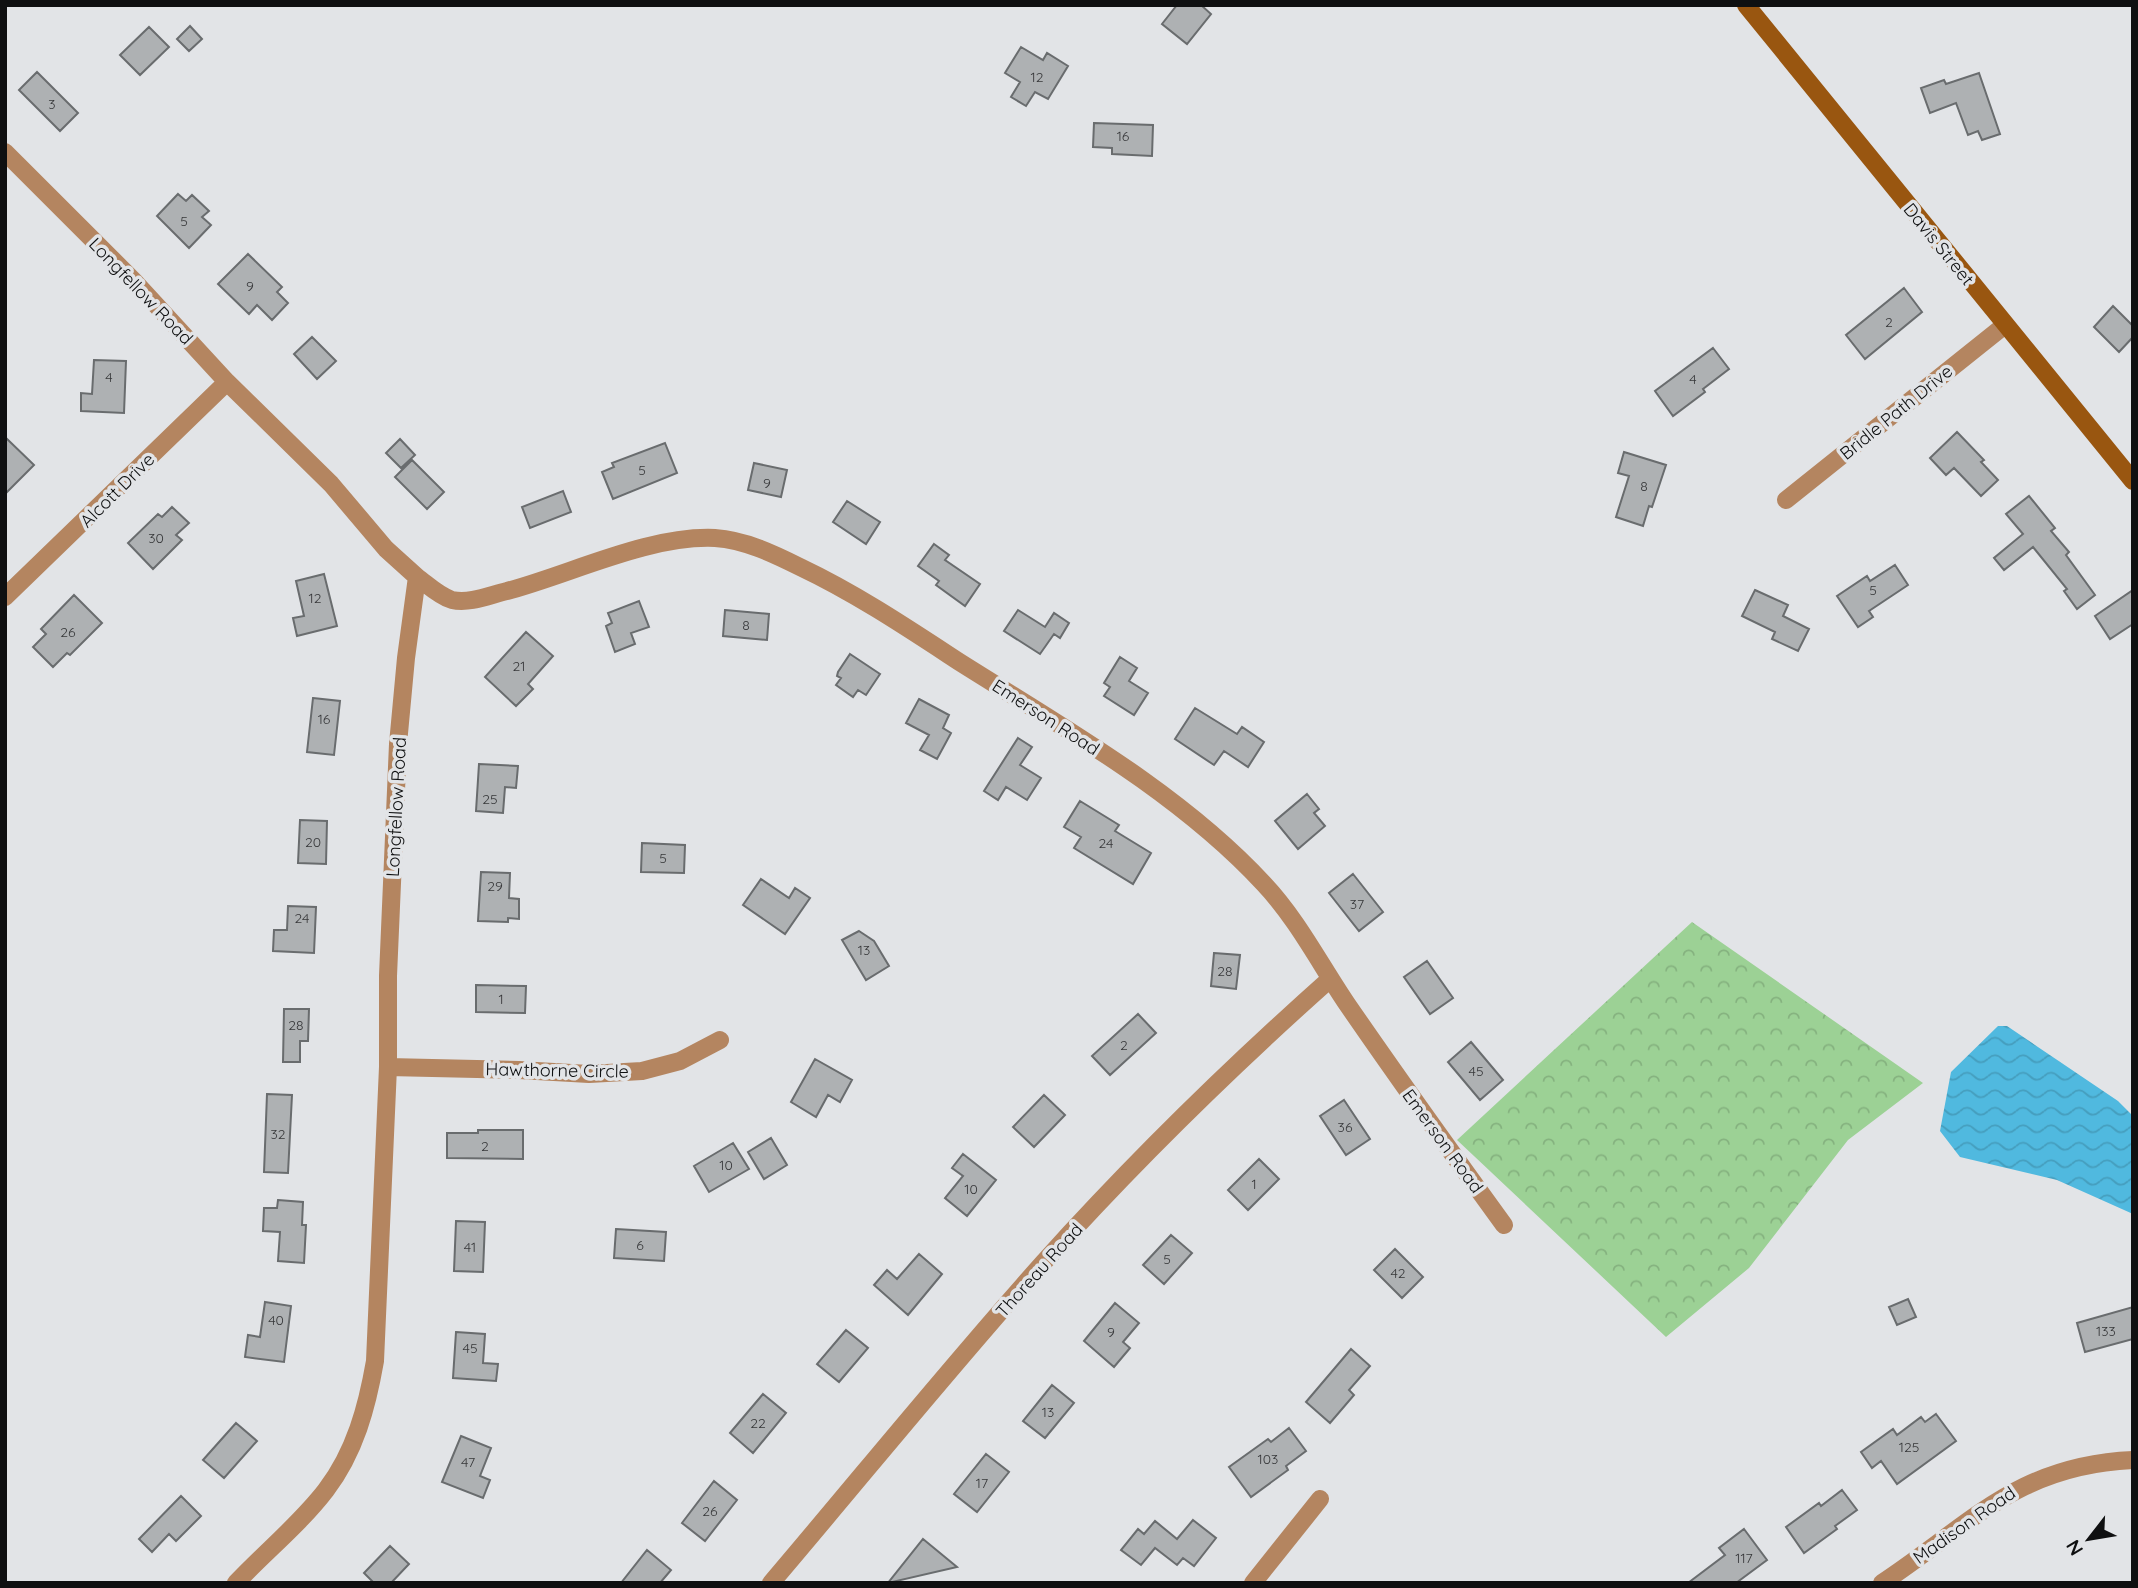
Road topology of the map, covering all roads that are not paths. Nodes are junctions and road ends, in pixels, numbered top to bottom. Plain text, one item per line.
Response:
1 (1746, 5) edge
2 (5, 152) edge
3 (2005, 325) junction
4 (227, 382) junction
5 (2133, 481) edge
6 (1786, 500) dead end
7 (417, 577) junction
8 (5, 597) edge
9 (1331, 979) junction
10 (720, 1040) dead end
11 (388, 1067) junction
12 (1504, 1225) dead end
13 (2133, 1460) edge
14 (1320, 1499) dead end
15 (236, 1583) edge
16 (771, 1583) edge
17 (1253, 1583) edge
18 (1882, 1583) edge

1 - 3 street, Davis Street
2 - 4 street, Longfellow Road
3 - 5 street, Davis Street
3 - 6 street, Bridle Path Drive
4 - 7 street, Longfellow Road
4 - 8 street, Alcott Drive
7 - 9 street, Emerson Road
7 - 11 street, Longfellow Road
9 - 12 street, Emerson Road
9 - 16 street, Thoreau Road
10 - 11 street, Hawthorne Circle
11 - 15 street, Longfellow Road
13 - 18 street, Madison Road
14 - 17 street

